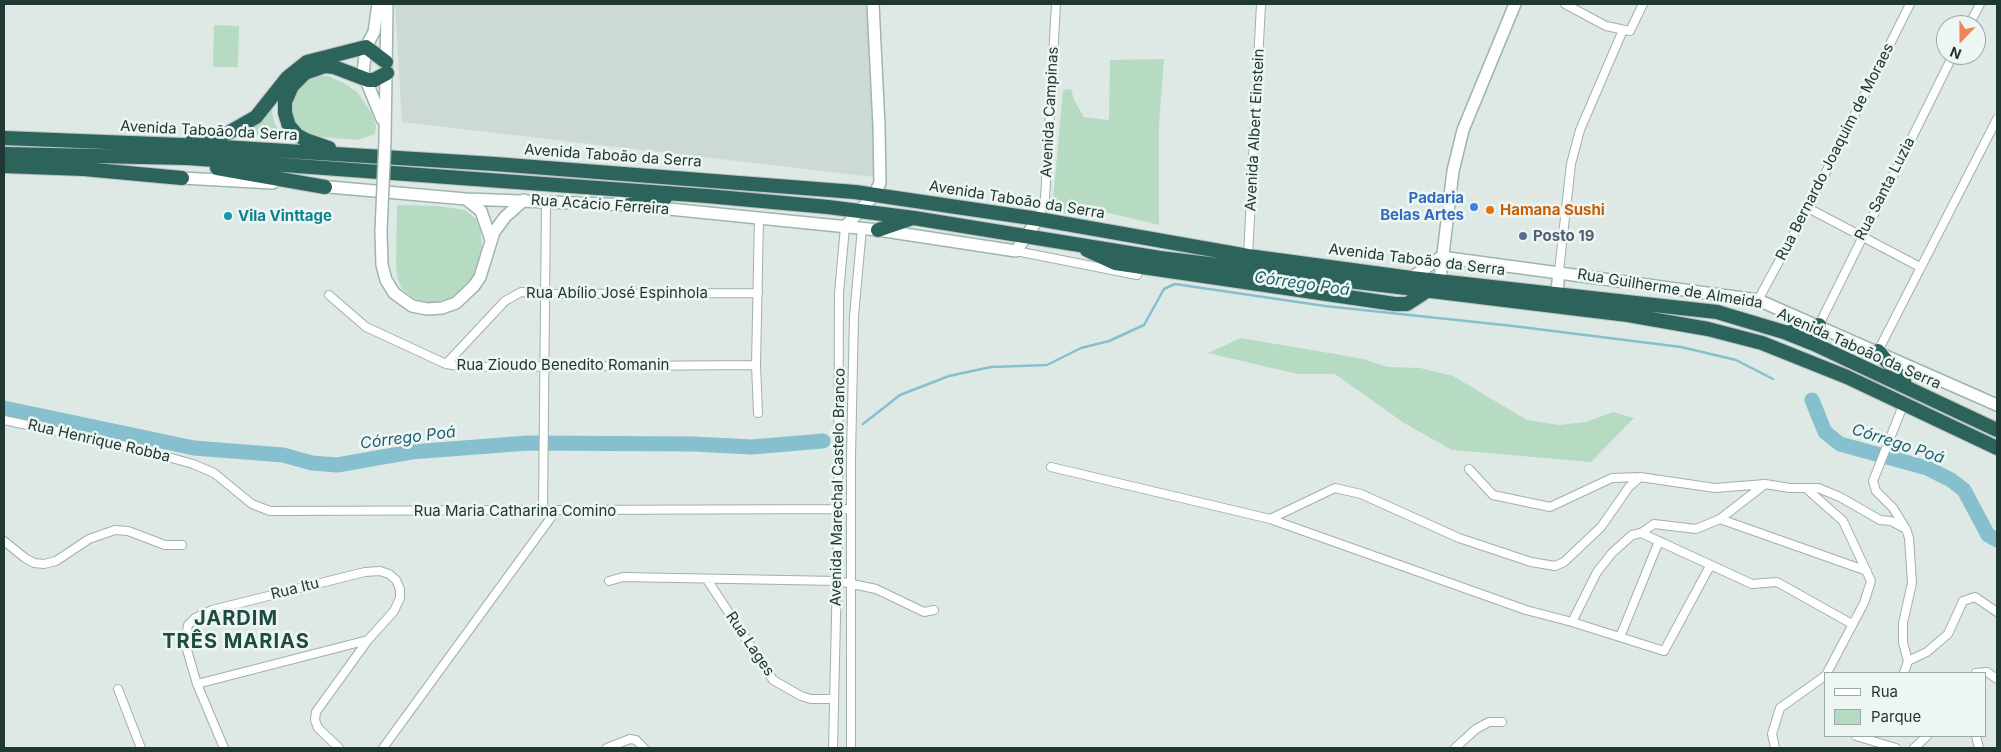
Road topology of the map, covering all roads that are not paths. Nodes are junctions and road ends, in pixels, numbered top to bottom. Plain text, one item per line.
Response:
1 (378, 4) edge
2 (387, 4) edge
3 (873, 4) edge
4 (1056, 4) edge
5 (1261, 4) edge
6 (1515, 4) edge
7 (1565, 4) edge
8 (1910, 4) edge
9 (1642, 5) edge
10 (1623, 30) junction
11 (366, 47) junction
12 (1949, 65) edge
13 (386, 68) junction
14 (364, 79) junction
15 (1997, 119) edge
16 (385, 135) junction
17 (4, 138) edge
18 (156, 144) junction
19 (4, 154) edge
20 (351, 155) junction
21 (188, 158) junction
22 (4, 166) edge
23 (182, 178) joint
24 (325, 187) junction
25 (877, 189) junction
26 (707, 196) junction
27 (466, 199) junction
28 (495, 200) junction
29 (524, 200) junction
30 (546, 201) junction
31 (628, 205) junction
32 (1808, 208) junction
33 (860, 211) junction
34 (759, 217) junction
35 (914, 218) junction
36 (1038, 219) junction
37 (485, 220) junction
38 (845, 227) junction
39 (862, 228) junction
40 (878, 230) junction
41 (1027, 236) junction
42 (1861, 237) junction
43 (491, 240) junction
44 (1016, 251) junction
45 (1248, 256) junction
46 (1441, 257) junction
47 (1920, 267) junction
48 (1559, 272) junction
49 (1137, 275) dead end
50 (1412, 278) junction
51 (1440, 279) junction
52 (1429, 291) junction
53 (758, 293) junction
54 (544, 294) junction
55 (329, 295) dead end
56 (1557, 299) junction
57 (1758, 300) junction
58 (838, 315) junction
59 (854, 316) junction
60 (1819, 325) junction
61 (1784, 332) junction
62 (1878, 351) junction
63 (446, 364) junction
64 (756, 365) junction
65 (545, 366) junction
66 (852, 386) junction
67 (839, 387) junction
68 (1912, 389) junction
69 (1904, 403) junction
70 (1997, 405) edge
71 (758, 414) dead end
72 (4, 420) edge
73 (1997, 430) edge
74 (1997, 448) edge
75 (839, 455) junction
76 (851, 456) junction
77 (193, 464) joint
78 (1051, 467) dead end
79 (1469, 469) dead end
80 (1640, 477) junction
81 (1765, 484) junction
82 (1807, 489) junction
83 (838, 509) junction
84 (851, 509) junction
85 (543, 511) junction
86 (555, 512) junction
87 (1270, 519) junction
88 (1720, 519) junction
89 (1906, 529) junction
90 (1641, 533) junction
91 (4, 540) edge
92 (1659, 541) junction
93 (182, 545) dead end
94 (1710, 566) junction
95 (1867, 571) junction
96 (609, 581) dead end
97 (708, 581) junction
98 (838, 581) junction
99 (851, 583) junction
100 (934, 610) dead end
101 (1997, 612) edge
102 (1572, 622) junction
103 (1852, 624) junction
104 (1620, 637) junction
105 (368, 640) junction
106 (1908, 661) junction
107 (1828, 672) edge
108 (1904, 672) edge
109 (1986, 672) edge
110 (1824, 676) edge
111 (1997, 678) edge
112 (197, 684) junction
113 (118, 689) dead end
114 (833, 699) junction
115 (1502, 722) dead end
116 (1865, 737) edge
117 (1926, 737) edge
118 (1882, 739) edge
119 (141, 748) edge
120 (224, 748) edge
121 (339, 748) edge
122 (383, 748) edge
123 (607, 748) edge
124 (644, 748) edge
125 (833, 748) edge
126 (852, 748) edge
127 (1455, 748) edge
128 (1776, 748) edge
129 (1896, 748) edge
130 (1914, 748) edge

1 - 11 main road
2 - 13 main road
3 - 25 main road
4 - 36 street, Avenida Campinas
5 - 45 street, Avenida Albert Einstein
6 - 46 main road
7 - 10 street
8 - 32 street, Rua Bernardo Joaquim de Moraes
9 - 10 street
10 - 48 street
11 - 13 highway
11 - 14 main road
11 - 18 highway
12 - 42 street, Rua Santa Luzia
13 - 14 highway
13 - 16 main road
14 - 16 main road
14 - 20 highway
15 - 47 street
16 - 43 main road, bridge
17 - 18 highway, Avenida Taboão da Serra
18 - 20 highway, Avenida Taboão da Serra
19 - 21 highway, Avenida Taboão da Serra
20 - 25 highway, Avenida Taboão da Serra
21 - 24 highway
21 - 26 highway, Avenida Taboão da Serra
22 - 23 highway
23 - 24 main road, Rua Acácio Ferreira
24 - 27 main road, Rua Acácio Ferreira
25 - 33 main road
25 - 36 highway, Avenida Taboão da Serra
26 - 31 highway
26 - 33 highway, Avenida Taboão da Serra
27 - 28 main road, Rua Acácio Ferreira
27 - 37 main road
28 - 29 main road, Rua Acácio Ferreira
28 - 37 main road
29 - 30 main road, Rua Acácio Ferreira
29 - 43 main road
30 - 31 main road, Rua Acácio Ferreira
30 - 54 street
31 - 34 main road, Rua Acácio Ferreira
32 - 42 street
32 - 57 street, Rua Bernardo Joaquim de Moraes
33 - 35 highway, Avenida Taboão da Serra
33 - 38 main road
34 - 38 main road, Rua Acácio Ferreira
34 - 53 street
35 - 40 highway
35 - 41 highway, Avenida Taboão da Serra
36 - 41 main road
36 - 45 highway, Avenida Taboão da Serra
37 - 43 main road
38 - 39 main road, Rua Acácio Ferreira
38 - 58 street, Avenida Marechal Castelo Branco
39 - 40 main road, Rua Acácio Ferreira
39 - 59 street, Avenida Marechal Castelo Branco
40 - 44 main road, Rua Acácio Ferreira
41 - 44 main road
41 - 52 highway, Avenida Taboão da Serra
42 - 47 street
42 - 60 street, Rua Santa Luzia
44 - 49 street, Rua Acácio Ferreira
45 - 50 highway, Avenida Taboão da Serra
46 - 48 main road, Rua Guilherme de Almeida
46 - 50 main road
46 - 51 main road
47 - 62 street
48 - 56 main road
48 - 57 main road, Rua Guilherme de Almeida
50 - 51 highway, Avenida Taboão da Serra
51 - 52 highway
51 - 56 highway, Avenida Taboão da Serra
52 - 56 highway, Avenida Taboão da Serra
53 - 54 street, Rua Abílio José Espinhola
53 - 64 street
54 - 63 street, Rua Abílio José Espinhola
54 - 65 street
55 - 63 street, Rua Zioudo Benedito Romanin
56 - 61 highway, Avenida Taboão da Serra
56 - 69 highway, Avenida Taboão da Serra
57 - 60 main road, Rua Guilherme de Almeida
58 - 59 street
58 - 67 street, Avenida Marechal Castelo Branco
59 - 66 street, Avenida Marechal Castelo Branco
60 - 61 highway
60 - 62 main road, Rua Guilherme de Almeida
61 - 68 highway, Avenida Taboão da Serra
62 - 68 highway
62 - 70 main road, Rua Guilherme de Almeida
63 - 65 street, Rua Zioudo Benedito Romanin
64 - 65 street, Rua Zioudo Benedito Romanin
64 - 71 street
65 - 85 street
66 - 67 street
66 - 76 street, Avenida Marechal Castelo Branco
67 - 75 street, Avenida Marechal Castelo Branco
68 - 73 highway, Avenida Taboão da Serra
69 - 74 highway, Avenida Taboão da Serra
69 - 89 street
72 - 77 street, Rua Henrique Robba
75 - 76 street
75 - 83 street, Avenida Marechal Castelo Branco
76 - 84 street, Avenida Marechal Castelo Branco
77 - 85 street, Rua Maria Catharina Comino
78 - 87 street
79 - 80 street
80 - 81 street
80 - 87 street
81 - 82 street
81 - 88 street
82 - 89 street
82 - 95 street
83 - 84 street, Rua Maria Catharina Comino
83 - 86 street, Rua Maria Catharina Comino
83 - 98 street, Avenida Marechal Castelo Branco
84 - 99 street, Avenida Marechal Castelo Branco
85 - 86 street, Rua Maria Catharina Comino
86 - 122 street
87 - 102 street
88 - 90 street
88 - 95 street
89 - 106 street
90 - 92 street
90 - 102 street
91 - 93 street
92 - 94 street
92 - 104 street
94 - 103 street
94 - 104 street
95 - 103 street
96 - 97 street
97 - 98 street
97 - 114 street, Rua Lages
98 - 99 street
98 - 114 street, Avenida Marechal Castelo Branco
99 - 100 street
99 - 126 street, Avenida Marechal Castelo Branco
101 - 106 street
102 - 104 street
103 - 107 street
105 - 112 street
105 - 112 street, Rua Itu
105 - 121 street
106 - 108 street
109 - 111 street
110 - 128 street
112 - 120 street, Rua Itu
113 - 119 street
114 - 125 street, Avenida Marechal Castelo Branco
115 - 127 street
116 - 118 street
117 - 130 street
118 - 129 street
123 - 124 street

